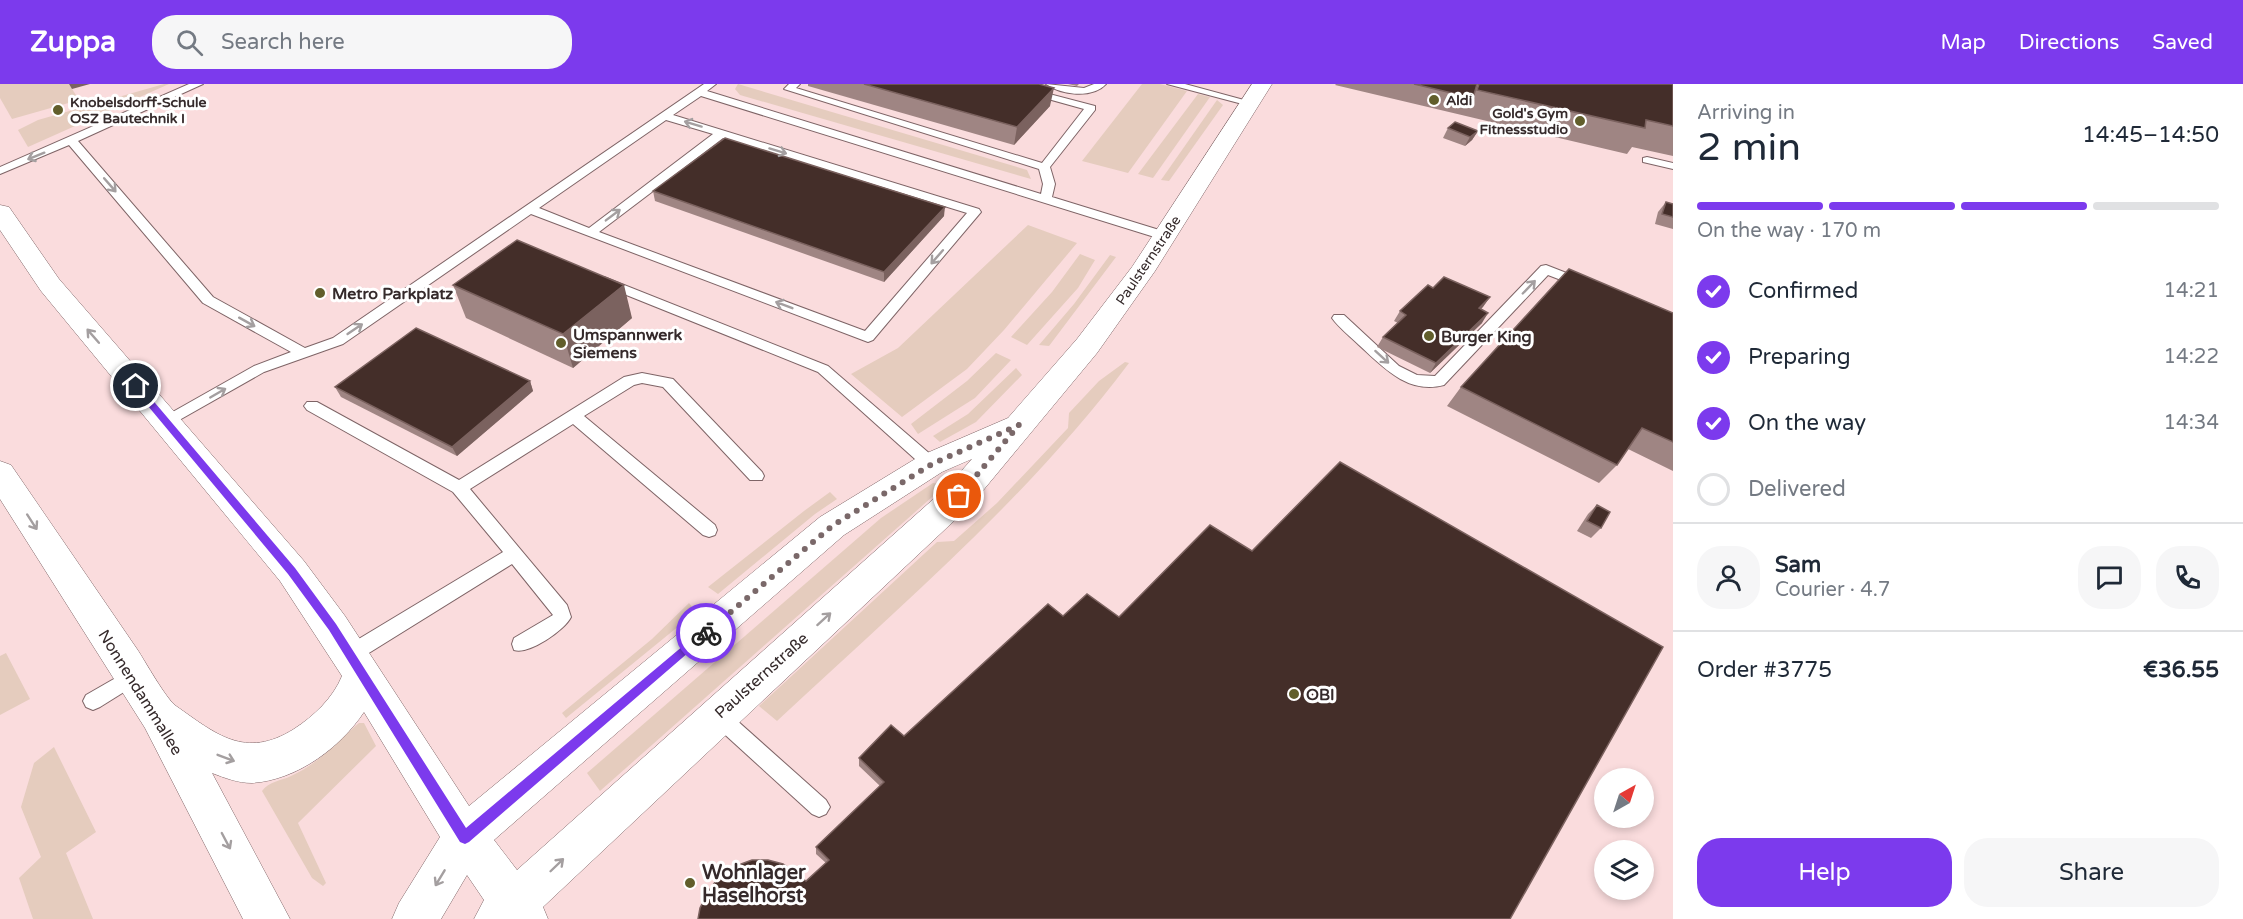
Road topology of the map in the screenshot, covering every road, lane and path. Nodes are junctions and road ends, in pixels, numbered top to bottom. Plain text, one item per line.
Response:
1 (198, 84) edge
2 (711, 84) edge
3 (795, 84) edge
4 (999, 84) edge
5 (1052, 84) edge
6 (1101, 84) edge
7 (1172, 84) edge
8 (699, 92) junction
9 (1256, 94) edge
10 (665, 116) junction
11 (722, 133) junction
12 (72, 141) junction
13 (1647, 160) dead end
14 (1673, 166) edge
15 (1044, 167) junction
16 (0, 171) edge
17 (1046, 197) junction
18 (529, 209) junction
19 (0, 212) edge
20 (590, 233) junction
21 (1165, 236) junction
22 (590, 276) edge
23 (1597, 291) edge
24 (1339, 318) dead end
25 (303, 353) junction
26 (312, 406) dead end
27 (574, 416) junction
28 (167, 422) junction
29 (1019, 425) junction
30 (932, 464) junction
31 (0, 473) edge
32 (756, 476) dead end
33 (459, 488) junction
34 (709, 530) dead end
35 (514, 554) junction
36 (521, 644) dead end
37 (355, 665) junction
38 (133, 676) junction
39 (93, 701) dead end
40 (159, 715) junction
41 (717, 715) junction
42 (819, 807) dead end
43 (465, 837) junction
44 (512, 914) edge
45 (267, 919) edge
46 (415, 919) edge

1 - 12 lane
2 - 8 lane
3 - 15 lane
4 - 15 lane
5 - 6 lane
7 - 9 lane
8 - 10 lane
8 - 17 lane
9 - 21 main road, Paulsternstraße
11 -> 10 lane
10 - 18 lane
20 -> 11 lane
11 -> 20 lane
12 -> 16 lane
12 -> 25 lane
13 - 14 lane
15 - 17 lane
17 - 21 lane
18 - 20 lane
25 -> 18 lane
28 -> 19 main road
21 - 29 main road, Paulsternstraße
22 - 30 lane
24 -> 23 lane
28 -> 25 lane
26 - 33 lane
27 - 32 lane
27 - 33 lane
27 - 34 lane
28 - 37 main road
29 - 30 main road, Paulsternstraße
41 -> 29 main road, Paulsternstraße
30 - 43 main road, Paulsternstraße
31 -> 38 main road, Nonnendammallee
33 - 35 lane
35 - 36 lane
35 - 37 lane
40 -> 37 main road
37 - 43 main road
38 - 39 lane
38 - 40 main road, Nonnendammallee
40 -> 45 main road, Nonnendammallee
41 - 42 lane
44 -> 41 main road, Paulsternstraße
43 - 44 main road
43 -> 46 main road, Paulsternstraße

